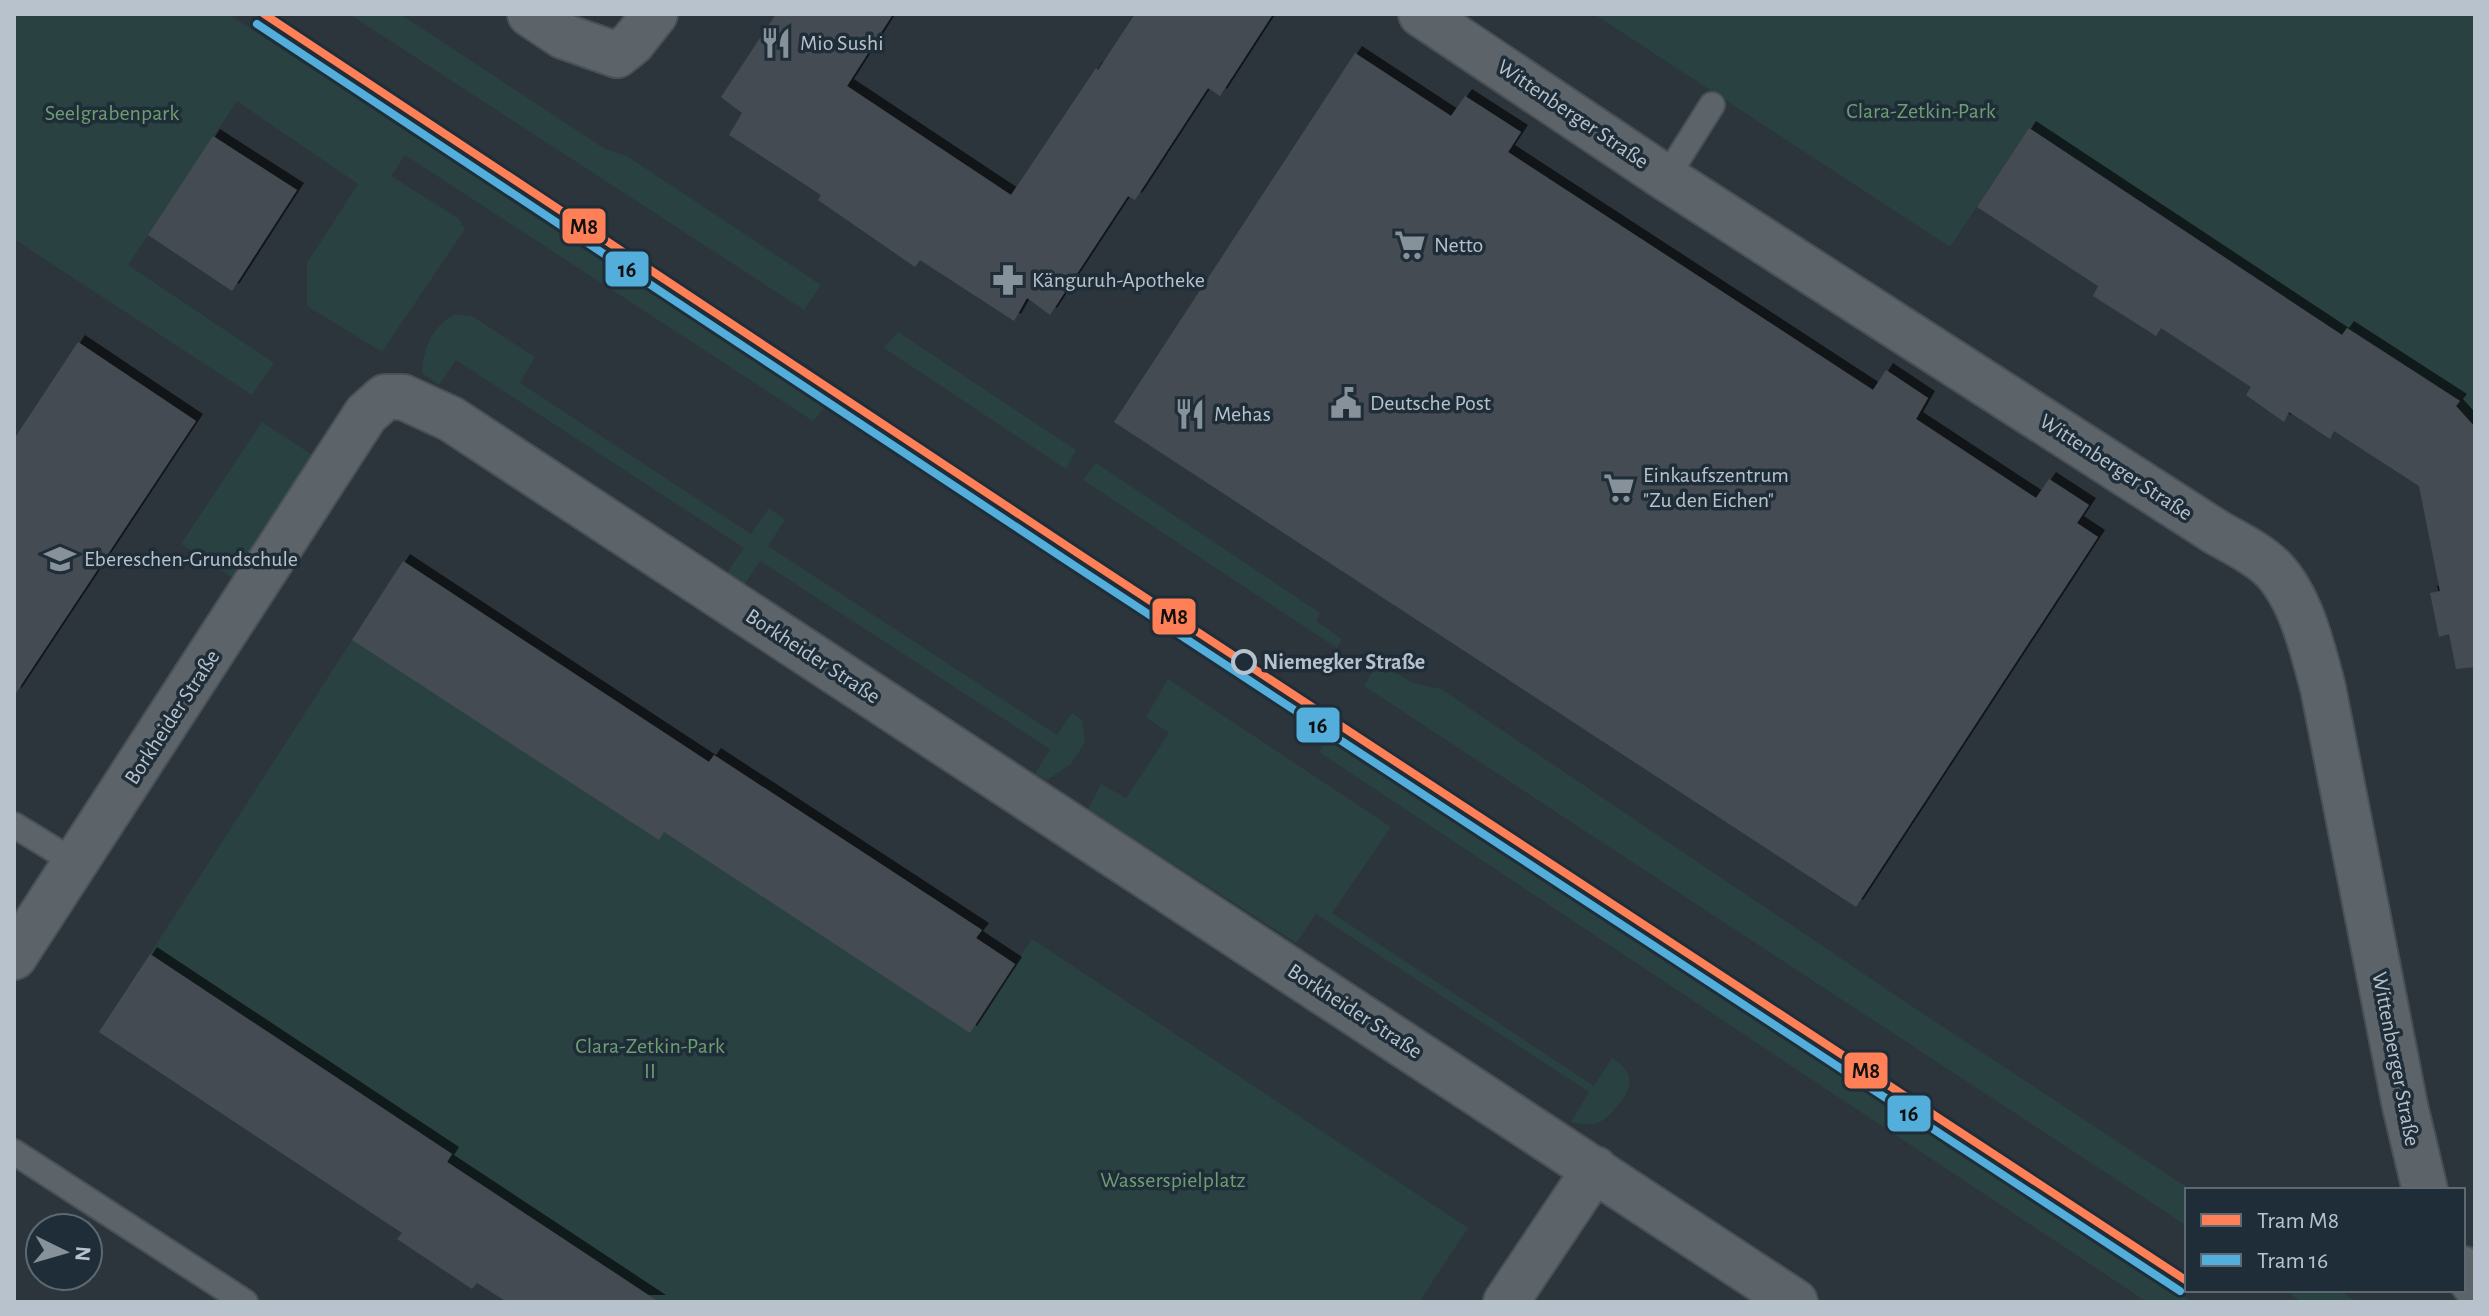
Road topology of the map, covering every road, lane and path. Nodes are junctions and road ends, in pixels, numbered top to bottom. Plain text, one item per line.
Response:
1 (530, 14) edge
2 (655, 14) edge
3 (1421, 14) edge
4 (1712, 105) dead end
5 (1666, 178) junction
6 (14, 825) edge
7 (76, 863) junction
8 (14, 957) edge
9 (14, 1152) edge
10 (1595, 1169) junction
11 (2425, 1188) edge
12 (245, 1302) edge
13 (1506, 1302) edge
14 (1795, 1302) edge

1 - 2 street
3 - 5 street, Wittenberger Straße
4 - 5 lane
5 - 11 street, Wittenberger Straße
6 - 7 lane
7 - 8 street, Borkheider Straße
7 - 10 street, Borkheider Straße
9 - 12 lane
10 - 13 street
10 - 14 street, Borkheider Straße

